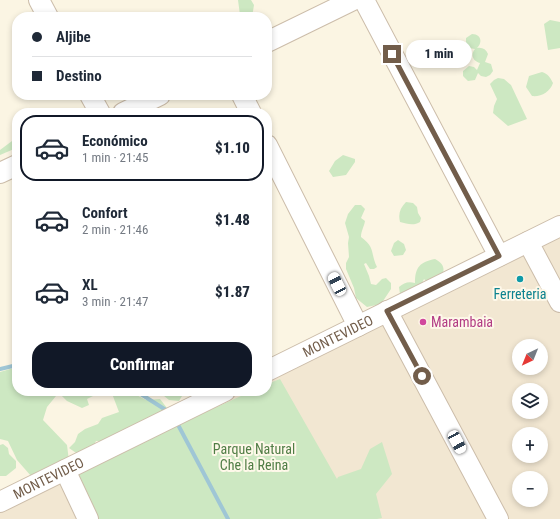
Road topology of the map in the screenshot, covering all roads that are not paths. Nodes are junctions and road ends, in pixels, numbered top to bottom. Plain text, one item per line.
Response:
1 (39, 0) edge
2 (353, 0) edge
3 (364, 0) edge
4 (45, 12) edge
5 (272, 40) edge
6 (150, 100) edge
7 (133, 108) edge
8 (272, 155) edge
9 (12, 168) edge
10 (0, 174) edge
11 (560, 226) edge
12 (528, 242) junction
13 (499, 256) junction
14 (560, 302) edge
15 (387, 311) junction
16 (358, 326) junction
17 (272, 368) edge
18 (215, 396) edge
19 (65, 470) junction
20 (0, 502) edge
21 (88, 519) edge
22 (498, 519) edge

1 - 4 street
2 - 5 street
3 - 13 street
6 - 7 street
8 - 16 street
9 - 10 street
11 - 12 street, MONTEVIDEO
12 - 13 street, MONTEVIDEO
12 - 14 street
13 - 15 street, MONTEVIDEO
15 - 16 street, MONTEVIDEO
15 - 22 street
16 - 17 street, MONTEVIDEO
18 - 19 street, MONTEVIDEO
19 - 20 street, MONTEVIDEO
19 - 21 street

